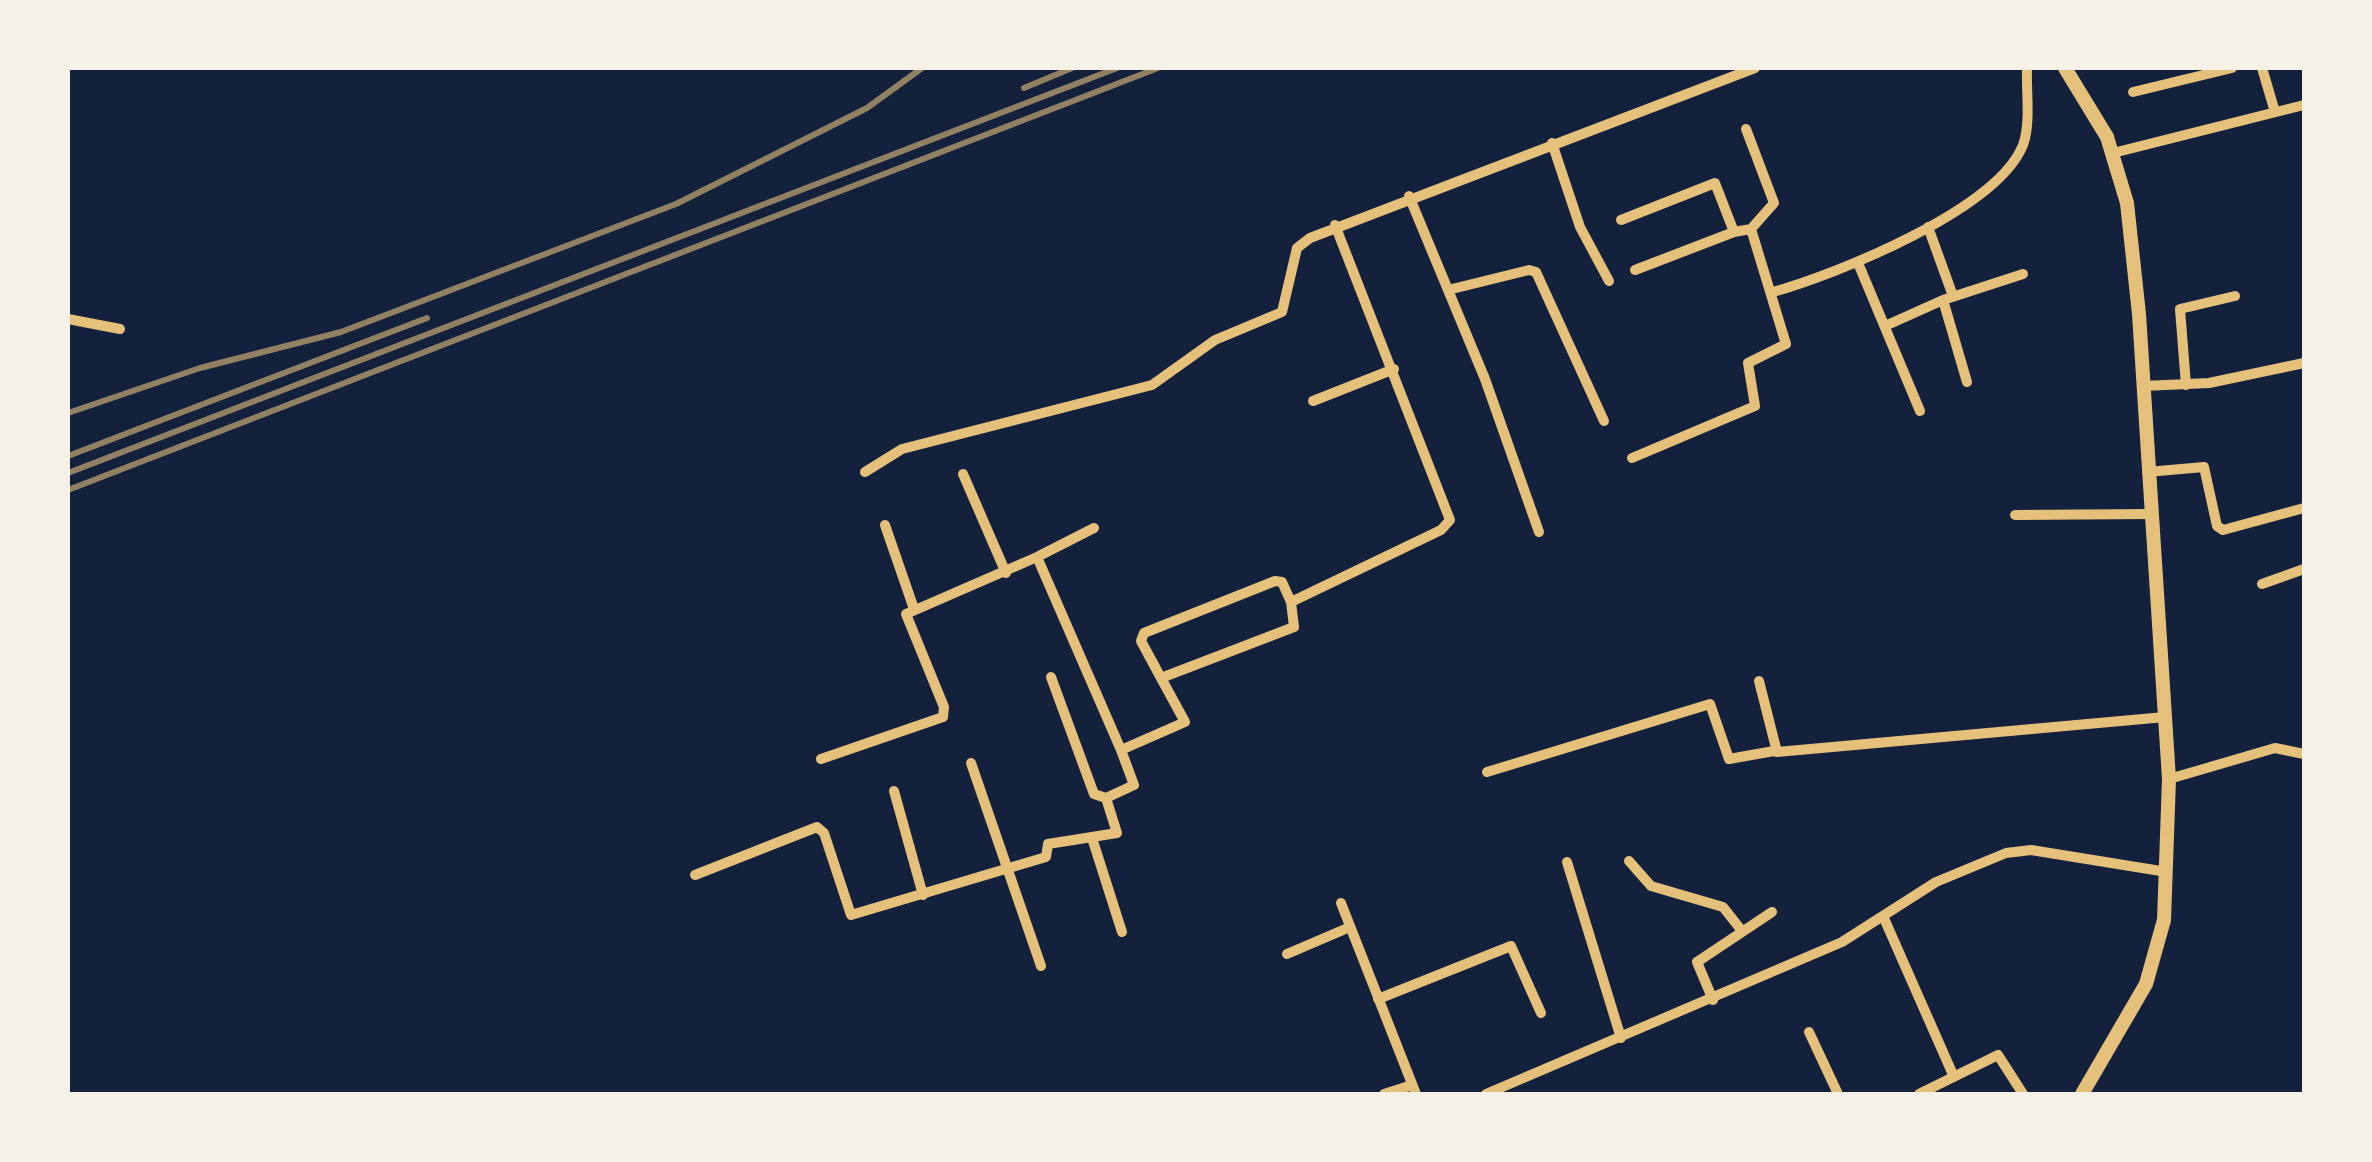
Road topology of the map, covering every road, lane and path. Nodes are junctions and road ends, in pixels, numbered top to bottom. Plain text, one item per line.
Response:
1 (1755, 68) edge
2 (2027, 68) edge
3 (2066, 68) edge
4 (2232, 68) edge
5 (2262, 68) edge
6 (2134, 92) dead end
7 (2304, 105) edge
8 (2276, 112) junction
9 (1746, 128) dead end
10 (1552, 143) junction
11 (2113, 153) junction
12 (1410, 196) junction
13 (1621, 220) dead end
14 (1334, 226) junction
15 (1928, 226) junction
16 (1751, 228) junction
17 (1734, 232) junction
18 (1858, 263) junction
19 (1635, 270) dead end
20 (2022, 274) dead end
21 (1608, 281) dead end
22 (1448, 290) junction
23 (1773, 292) junction
24 (2235, 296) dead end
25 (1948, 298) junction
26 (68, 319) edge
27 (1886, 326) junction
28 (120, 330) dead end
29 (2304, 363) edge
30 (1394, 368) junction
31 (1967, 382) dead end
32 (2186, 385) junction
33 (2142, 386) junction
34 (1313, 401) dead end
35 (1920, 411) dead end
36 (1604, 420) dead end
37 (1632, 458) dead end
38 (865, 472) dead end
39 (2147, 472) junction
40 (963, 474) dead end
41 (2304, 508) edge
42 (2150, 514) junction
43 (2015, 515) dead end
44 (885, 525) dead end
45 (1094, 528) dead end
46 (1539, 532) dead end
47 (1037, 558) junction
48 (2304, 569) edge
49 (1006, 573) junction
50 (2262, 584) dead end
51 (1291, 602) junction
52 (914, 609) junction
53 (1050, 677) dead end
54 (1162, 678) junction
55 (1759, 681) dead end
56 (2165, 717) junction
57 (1121, 750) junction
58 (1774, 751) junction
59 (2304, 754) edge
60 (822, 759) dead end
61 (971, 763) dead end
62 (1487, 772) dead end
63 (2169, 774) junction
64 (894, 791) dead end
65 (1106, 798) junction
66 (1092, 838) junction
67 (1629, 860) dead end
68 (1568, 862) dead end
69 (1007, 872) junction
70 (2167, 872) junction
71 (695, 875) dead end
72 (923, 896) junction
73 (1341, 903) dead end
74 (1772, 912) dead end
75 (1883, 916) junction
76 (1350, 927) junction
77 (1122, 932) dead end
78 (1742, 932) junction
79 (1287, 954) dead end
80 (1041, 966) dead end
81 (1378, 999) junction
82 (1713, 1000) junction
83 (1540, 1013) dead end
84 (1810, 1032) dead end
85 (1621, 1038) junction
86 (1954, 1077) junction
87 (1414, 1090) edge
88 (1384, 1094) edge
89 (1486, 1094) edge
90 (1838, 1094) edge
91 (1919, 1094) edge
92 (2023, 1094) edge
93 (2082, 1094) edge

1 - 10 street
2 - 15 street
3 - 11 street
4 - 6 street
5 - 8 street
7 - 8 street
8 - 11 street
9 - 16 street
10 - 12 street
10 - 21 street
11 - 33 street
12 - 14 street
12 - 22 street
13 - 17 street
14 - 30 street
14 - 38 street
15 - 18 street
15 - 25 street
16 - 17 street
16 - 23 street
17 - 19 street
18 - 23 street
18 - 27 street
20 - 25 street
22 - 36 street
22 - 46 street
23 - 37 street
24 - 32 street
25 - 27 street
25 - 31 street
26 - 28 street
27 - 35 street
29 - 32 street
30 - 34 street
30 - 51 street
32 - 33 street
33 - 39 street
39 - 41 street
39 - 42 street
40 - 49 street
42 - 43 street
42 - 56 street
44 - 52 street
45 - 47 street
47 - 49 street
47 - 57 street
48 - 50 street
49 - 52 street
51 - 54 street
51 - 54 street
52 - 60 street
53 - 65 street
54 - 57 street
55 - 58 street
56 - 58 street
56 - 63 street
57 - 65 street
58 - 62 street
59 - 63 street
61 - 69 street
63 - 70 street
64 - 72 street
65 - 66 street
66 - 69 street
66 - 77 street
67 - 78 street
68 - 85 street
69 - 72 street
69 - 80 street
70 - 75 street
70 - 93 street
71 - 72 street
73 - 76 street
74 - 78 street
75 - 82 street
75 - 86 street
76 - 79 street
76 - 81 street
78 - 82 street
81 - 83 street
81 - 87 street
82 - 85 street
84 - 90 street
85 - 89 street
86 - 91 street
86 - 92 street
87 - 88 street

